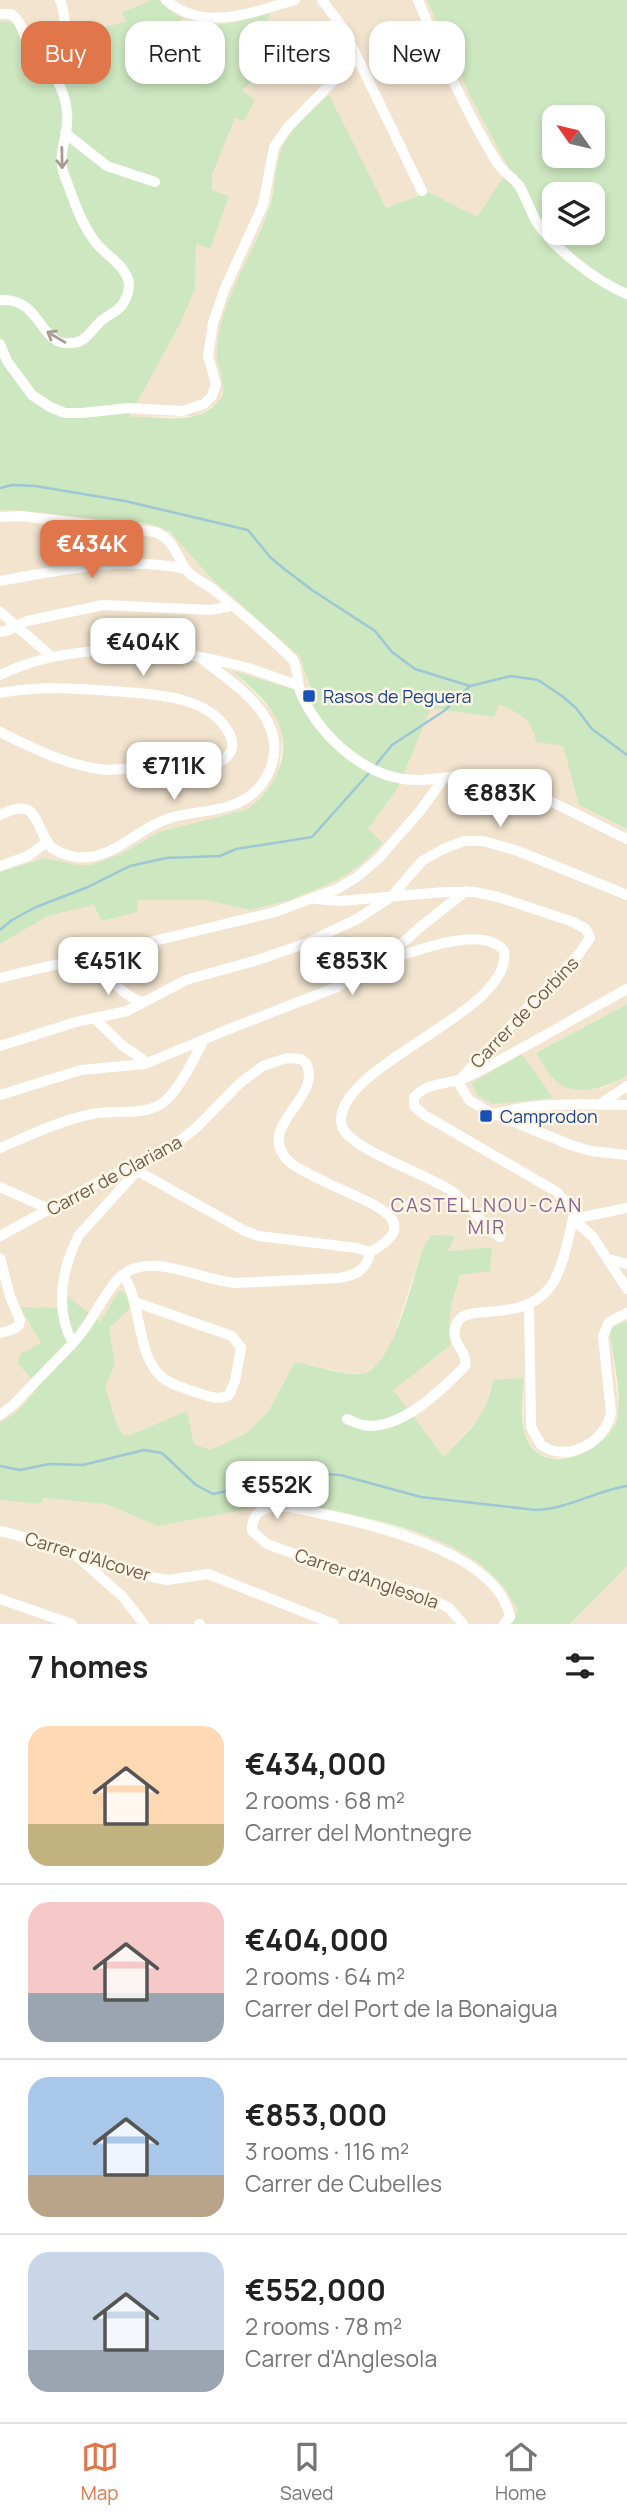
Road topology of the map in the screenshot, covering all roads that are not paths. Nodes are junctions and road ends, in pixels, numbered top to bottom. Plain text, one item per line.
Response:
1 (60, 0) edge
2 (166, 0) edge
3 (295, 0) edge
4 (323, 0) edge
5 (418, 0) edge
6 (0, 15) edge
7 (66, 21) edge
8 (21, 27) edge
9 (357, 57) junction
10 (58, 84) edge
11 (65, 133) junction
12 (155, 182) dead end
13 (422, 191) dead end
14 (627, 294) edge
15 (0, 300) edge
16 (0, 344) edge
17 (0, 517) edge
18 (186, 569) junction
19 (0, 581) edge
20 (230, 606) junction
21 (0, 612) edge
22 (18, 626) junction
23 (0, 632) edge
24 (52, 657) junction
25 (202, 659) junction
26 (0, 675) edge
27 (298, 685) junction
28 (0, 693) edge
29 (0, 732) edge
30 (444, 778) junction
31 (0, 815) edge
32 (625, 835) edge
33 (47, 842) junction
34 (0, 866) edge
35 (466, 891) junction
36 (627, 895) edge
37 (391, 897) junction
38 (313, 899) junction
39 (91, 955) junction
40 (382, 962) junction
41 (0, 978) edge
42 (627, 989) edge
43 (144, 1002) junction
44 (94, 1018) junction
45 (203, 1041) junction
46 (0, 1046) edge
47 (148, 1063) junction
48 (458, 1082) junction
49 (627, 1086) edge
50 (0, 1095) edge
51 (599, 1105) junction
52 (627, 1105) edge
53 (495, 1114) junction
54 (0, 1149) edge
55 (627, 1155) edge
56 (134, 1169) junction
57 (0, 1187) edge
58 (627, 1208) edge
59 (49, 1209) junction
60 (573, 1219) junction
61 (0, 1236) edge
62 (500, 1237) dead end
63 (370, 1252) junction
64 (0, 1258) edge
65 (608, 1259) junction
66 (627, 1264) edge
67 (123, 1275) junction
68 (627, 1289) edge
69 (135, 1302) junction
70 (529, 1306) junction
71 (627, 1313) edge
72 (0, 1333) edge
73 (73, 1343) junction
74 (0, 1415) edge
75 (347, 1419) dead end
76 (0, 1531) edge
77 (73, 1552) junction
78 (0, 1599) edge
79 (72, 1624) edge
80 (144, 1624) edge
81 (334, 1624) edge
82 (463, 1624) edge
83 (504, 1624) edge

1 - 7 street
2 - 3 street
4 - 9 street
5 - 14 street
6 - 8 street
9 - 13 street
9 - 16 street
10 - 11 street
11 - 12 street
11 -> 15 street
17 - 18 street
18 - 19 street
18 - 20 street
20 - 22 street
20 - 27 street
21 - 22 street
22 - 23 street
22 - 24 street
24 - 25 street
24 - 26 street
25 - 27 street
25 - 33 street
27 - 30 street
28 - 29 street
30 - 32 street
30 - 38 street
31 - 33 street
33 - 34 street
35 - 37 street, Carrer de Corbins
35 - 40 street
35 - 48 street, Carrer de Corbins
36 - 37 street
37 - 38 street, Carrer de Corbins
37 - 43 street
38 - 39 street
39 - 41 street
39 - 43 street
40 - 45 street
40 - 62 street
42 - 48 street
43 - 44 street
44 - 46 street
44 - 47 street
45 - 47 street
45 - 54 street
47 - 50 street
48 - 53 street
48 - 60 street
49 - 51 street
51 - 52 street
51 - 53 street
53 - 55 street
56 - 59 street, Carrer de Clariana
56 - 63 street
56 - 63 street, Carrer de Clariana
56 - 73 street
57 - 59 street
58 - 60 street
59 - 61 street, Carrer de Clariana
60 - 65 street
60 - 70 street
63 - 67 street
64 - 72 street
65 - 66 street
65 - 68 street
67 - 69 street
67 - 73 street
69 - 69 street
70 - 71 street
70 - 75 street
73 - 74 street
76 - 77 street, Carrer d'Alcover
77 - 80 street
77 - 81 street, Carrer d'Alcover
78 - 79 street
82 - 83 street, Carrer d'Anglesola

